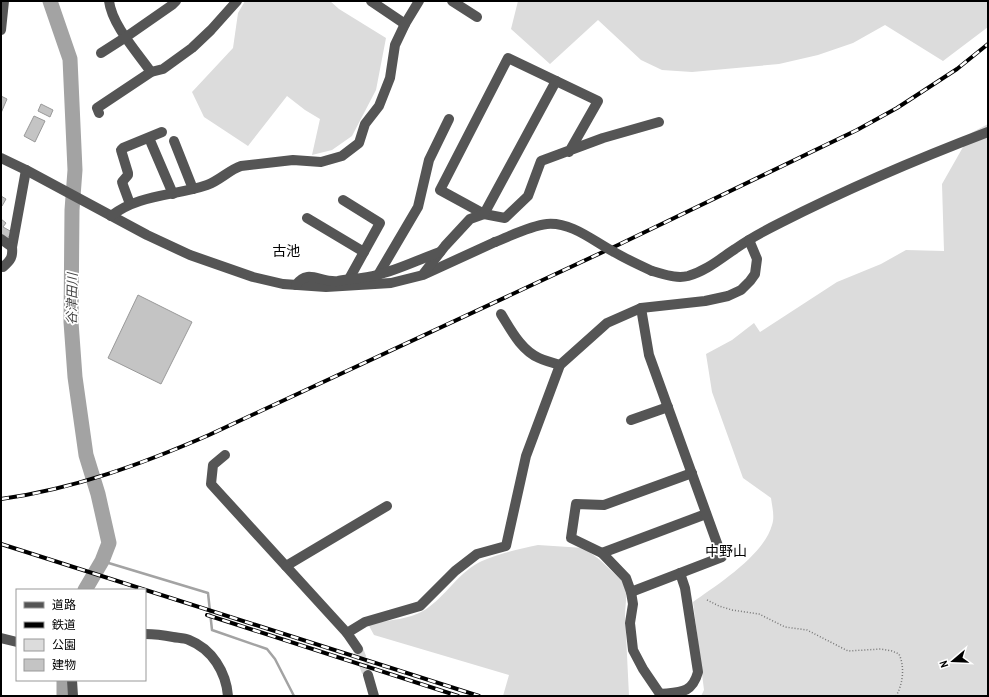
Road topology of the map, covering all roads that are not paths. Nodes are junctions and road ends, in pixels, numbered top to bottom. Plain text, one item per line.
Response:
1 (4, 1) edge
2 (109, 1) edge
3 (176, 1) edge
4 (237, 1) edge
5 (371, 1) edge
6 (419, 1) edge
7 (452, 1) edge
8 (477, 16) dead end
9 (405, 24) junction
10 (1, 30) edge
11 (126, 37) junction
12 (101, 53) dead end
13 (151, 72) junction
14 (556, 81) junction
15 (99, 113) dead end
16 (449, 119) dead end
17 (659, 122) dead end
18 (162, 132) dead end
19 (988, 132) edge
20 (149, 138) junction
21 (174, 141) dead end
22 (569, 152) junction
23 (1, 158) edge
24 (26, 170) junction
25 (192, 189) junction
26 (173, 194) junction
27 (343, 200) dead end
28 (130, 204) junction
29 (108, 214) junction
30 (484, 214) junction
31 (307, 218) dead end
32 (1, 239) edge
33 (749, 240) junction
34 (12, 246) junction
35 (364, 252) junction
36 (440, 252) junction
37 (3, 266) dead end
38 (378, 275) junction
39 (423, 275) junction
40 (349, 279) junction
41 (296, 285) junction
42 (641, 308) junction
43 (501, 314) dead end
44 (560, 365) junction
45 (668, 407) junction
46 (631, 420) dead end
47 (225, 455) dead end
48 (692, 473) junction
49 (386, 506) dead end
50 (706, 514) junction
51 (602, 553) junction
52 (286, 566) junction
53 (680, 573) junction
54 (631, 592) junction
55 (348, 633) junction
56 (146, 634) edge
57 (1, 638) edge
58 (16, 642) edge
59 (358, 649) tunnel mouth
60 (368, 675) tunnel mouth
61 (72, 681) edge
62 (73, 696) edge
63 (228, 696) edge
64 (374, 696) edge

1 - 10 street
2 - 11 street
3 - 11 street
4 - 13 street
5 - 9 street
6 - 9 street
7 - 8 street
9 - 25 street
11 - 12 street
11 - 13 street
13 - 15 street
14 - 22 street
14 - 30 street
14 - 30 street
16 - 38 street
17 - 22 street
18 - 20 street
19 - 33 street
20 - 26 street
20 - 28 street
21 - 25 street
22 - 30 street
23 - 24 street
24 - 29 street
24 - 34 street
25 - 26 street
26 - 28 street
27 - 35 street
28 - 29 street
29 - 41 street
30 - 36 street
31 - 35 street
32 - 34 street
33 - 39 street, bridge
33 - 42 street
34 - 37 street
35 - 40 street
36 - 38 street
36 - 39 street
38 - 40 street
39 - 41 street
40 - 41 street
42 - 44 street
42 - 45 street
43 - 44 street
44 - 55 street
45 - 46 street
45 - 48 street
47 - 52 street
48 - 50 street
48 - 51 street
49 - 52 street
50 - 51 street
50 - 53 street
51 - 54 street
52 - 55 street
53 - 54 street
53 - 54 street
55 - 59 street
56 - 63 street
57 - 58 street
60 - 64 street
61 - 62 street

